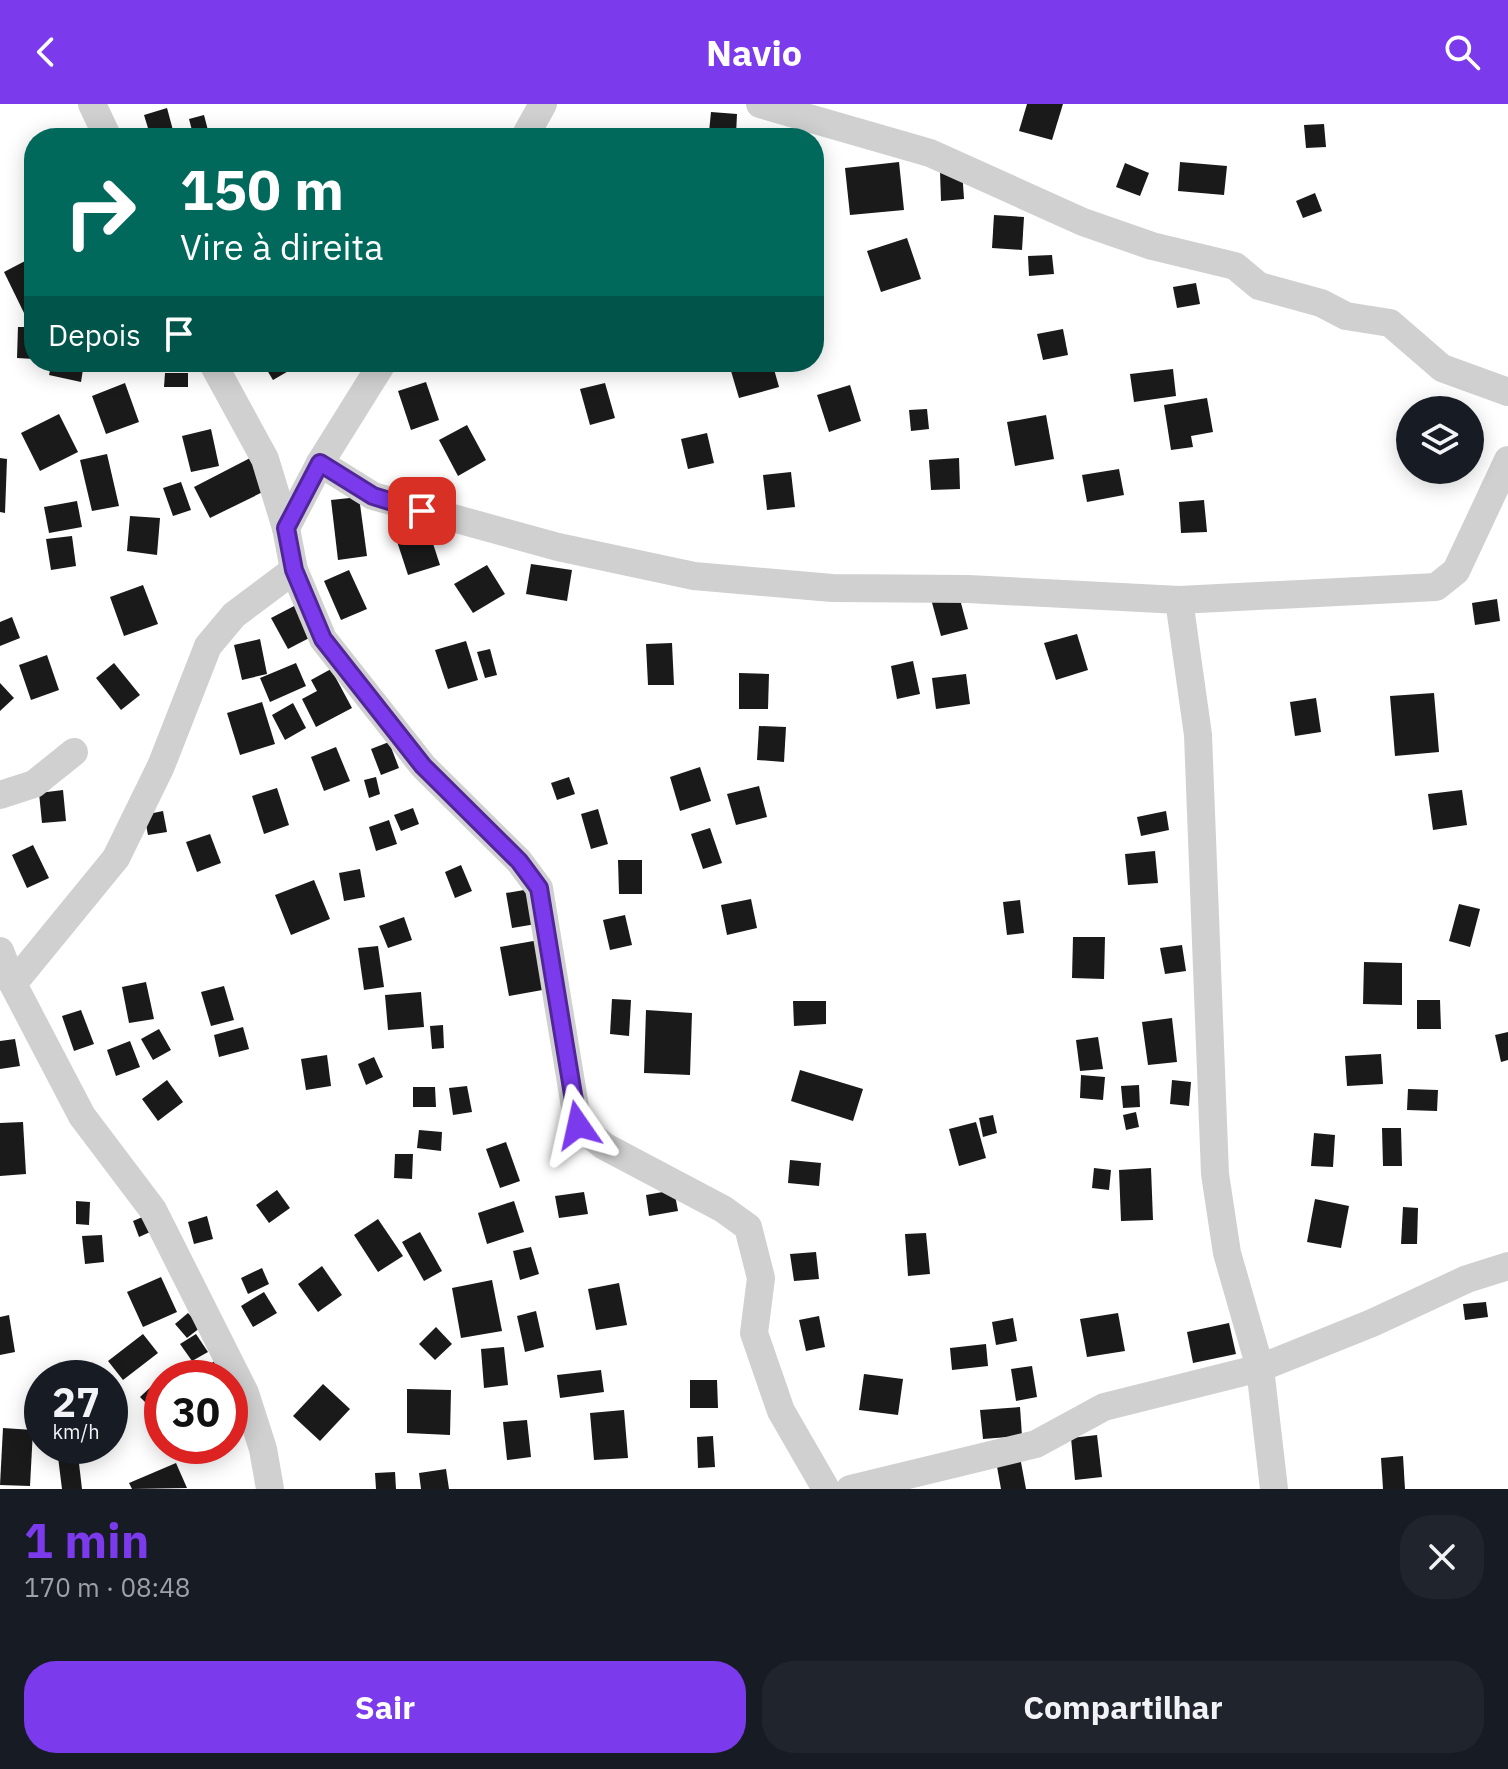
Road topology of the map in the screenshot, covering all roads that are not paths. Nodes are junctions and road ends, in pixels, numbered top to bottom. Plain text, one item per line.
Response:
1 (92, 104) edge
2 (543, 104) edge
3 (760, 104) edge
4 (103, 128) edge
5 (530, 128) edge
6 (217, 372) edge
7 (377, 372) edge
8 (1508, 392) edge
9 (1508, 460) edge
10 (320, 463) junction
11 (286, 528) junction
12 (294, 570) junction
13 (1179, 600) junction
14 (74, 752) dead end
15 (0, 795) edge
16 (0, 951) edge
17 (13, 984) junction
18 (1508, 1266) edge
19 (1260, 1368) junction
20 (270, 1489) edge
21 (826, 1489) edge
22 (850, 1489) edge
23 (1274, 1489) edge

1 - 4 street
2 - 5 street
3 - 8 street
6 - 11 street
7 - 10 street
9 - 13 street
10 - 11 street
10 - 13 street
11 - 12 street
12 - 17 street
12 - 21 street
13 - 19 street
14 - 15 street
16 - 17 street
17 - 20 street
18 - 19 street
19 - 22 street
19 - 23 street

